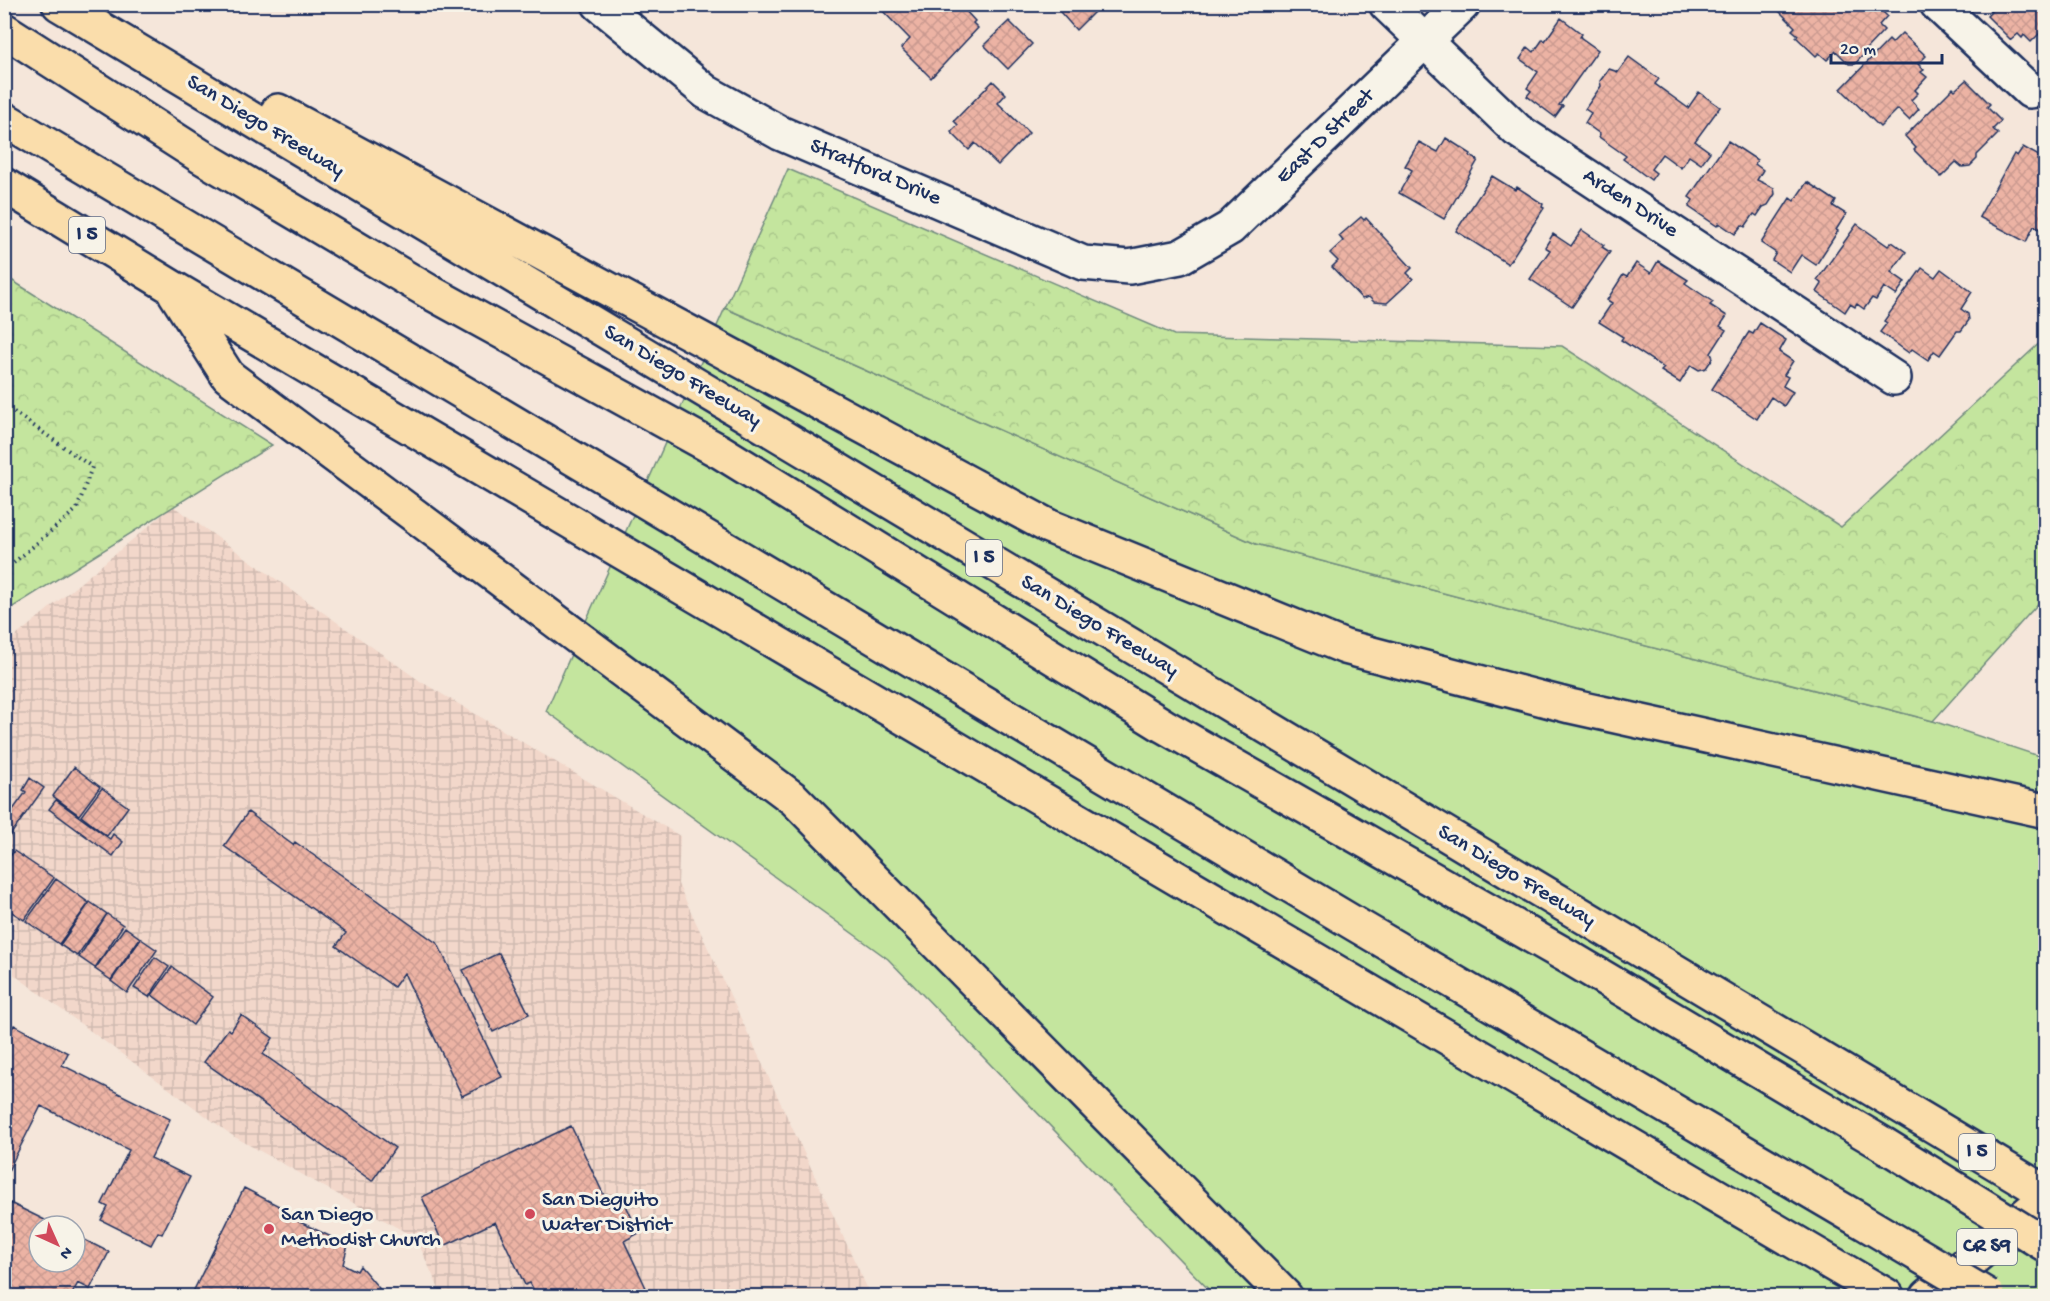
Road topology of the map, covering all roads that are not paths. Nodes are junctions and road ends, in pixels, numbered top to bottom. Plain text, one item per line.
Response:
1 (59, 4) edge
2 (81, 4) edge
3 (599, 4) edge
4 (1386, 4) edge
5 (1463, 4) edge
6 (1937, 4) edge
7 (4, 30) edge
8 (1425, 43) junction
9 (2046, 89) edge
10 (4, 119) edge
11 (4, 184) edge
12 (1180, 257) joint
13 (170, 286) junction
14 (1894, 378) dead end
15 (2046, 811) edge
16 (2046, 1195) edge
17 (2046, 1245) edge
18 (1285, 1296) edge
19 (1887, 1296) edge
20 (1928, 1296) edge
21 (1988, 1296) edge

1 - 16 main road, San Diego Freeway / I 5
2 - 15 main road
3 - 12 street, Stratford Drive
4 - 8 street, Arden Drive
5 - 8 street, East D Street
6 - 9 street
7 - 17 main road, bridge
8 - 12 street, East D Street
8 - 14 street, Arden Drive
10 - 21 main road, bridge
11 - 13 main road, I 5
13 - 18 main road
13 - 19 main road, I 5
16 - 20 main road, CR S9

